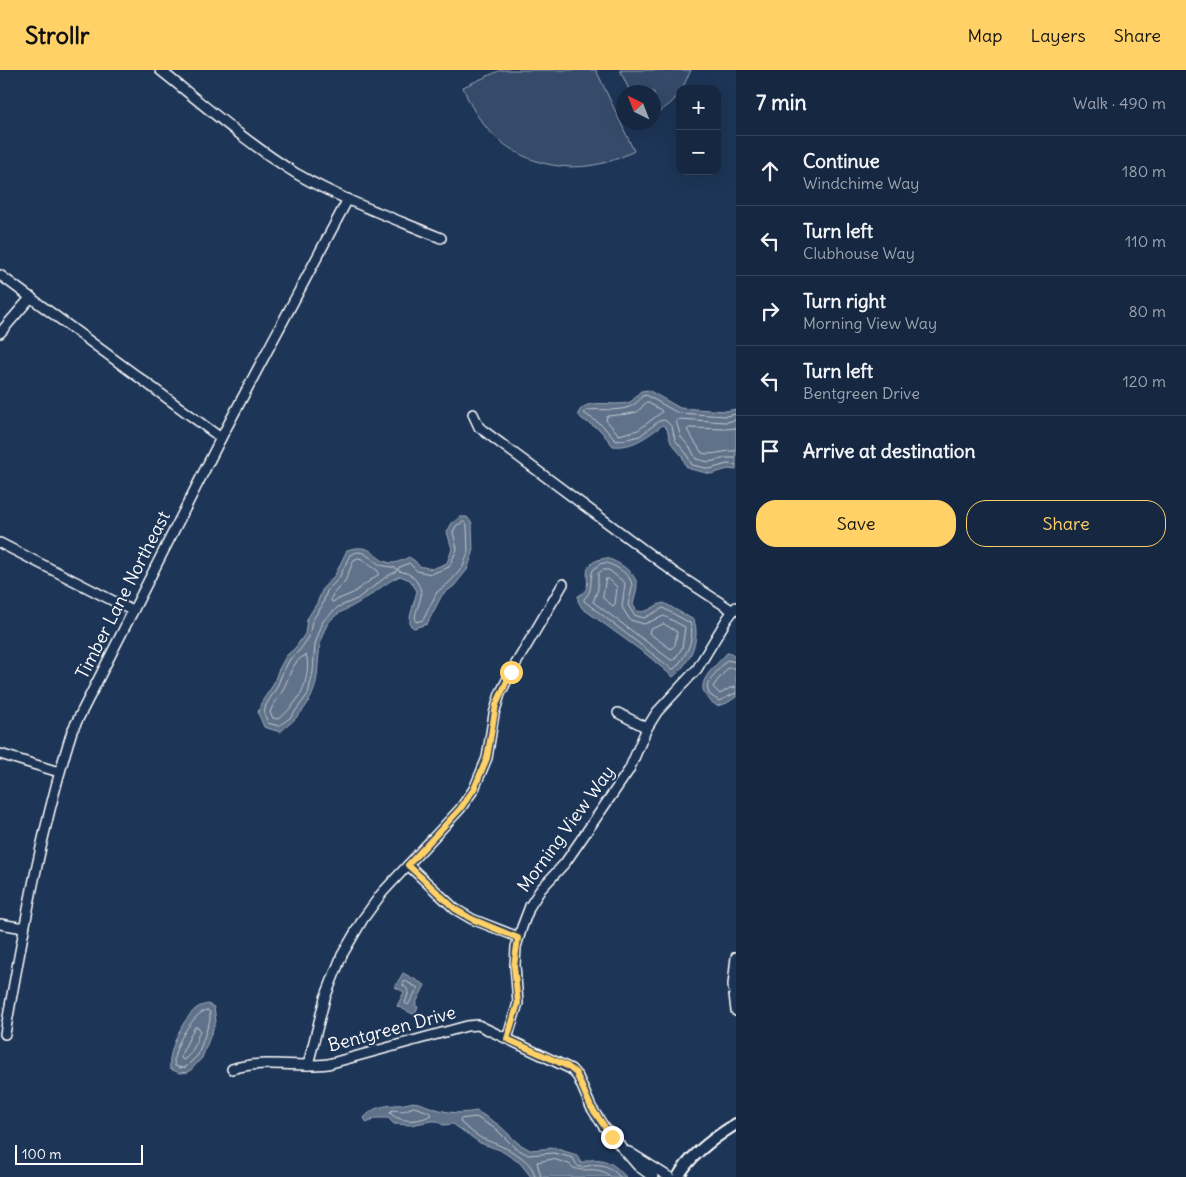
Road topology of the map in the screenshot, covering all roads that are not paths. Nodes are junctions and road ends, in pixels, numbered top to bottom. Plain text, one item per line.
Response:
1 (160, 70) edge
2 (348, 199) junction
3 (441, 238) dead end
4 (0, 275) edge
5 (31, 297) junction
6 (0, 333) edge
7 (472, 414) dead end
8 (221, 438) junction
9 (0, 543) edge
10 (563, 584) dead end
11 (734, 609) edge
12 (132, 611) junction
13 (618, 713) dead end
14 (648, 728) junction
15 (0, 754) edge
16 (59, 772) junction
17 (408, 865) junction
18 (0, 924) edge
19 (24, 928) junction
20 (518, 938) junction
21 (736, 957) edge
22 (736, 1011) edge
23 (5, 1034) dead end
24 (507, 1039) junction
25 (308, 1065) junction
26 (232, 1069) dead end
27 (736, 1124) edge
28 (626, 1151) junction
29 (653, 1177) edge
30 (669, 1177) edge
31 (678, 1177) edge

1 - 2 street
2 - 3 street
2 - 8 street, Timber Lane Northeast
4 - 5 street
5 - 6 street
5 - 8 street
7 - 11 street
8 - 12 street, Timber Lane Northeast
9 - 12 street
10 - 17 street
11 - 14 street, Morning View Way
12 - 16 street, Timber Lane Northeast
13 - 14 street
14 - 20 street, Morning View Way
15 - 16 street
16 - 19 street, Timber Lane Northeast
17 - 20 street
17 - 25 street
18 - 19 street
19 - 23 street, Timber Lane Northeast
20 - 24 street, Morning View Way
21 - 22 street
24 - 25 street, Bentgreen Drive
24 - 28 street, Bentgreen Drive
25 - 26 street, Bentgreen Drive
27 - 31 street
28 - 29 street, Bentgreen Drive
28 - 30 street, Bentgreen Drive

